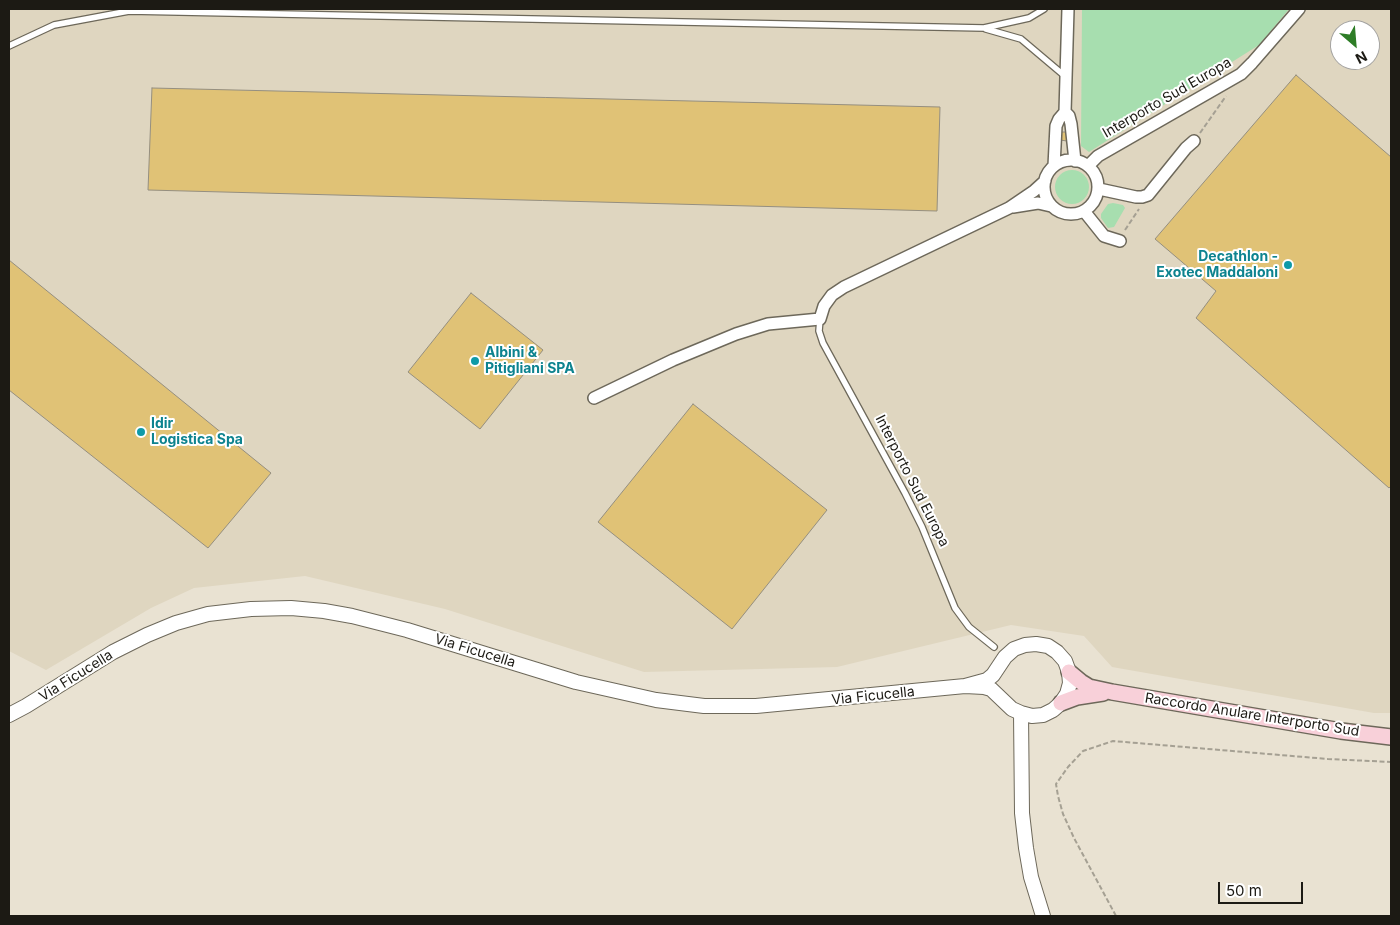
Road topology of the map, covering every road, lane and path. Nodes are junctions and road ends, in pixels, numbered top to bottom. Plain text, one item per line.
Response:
1 (1044, 9) edge
2 (1068, 9) edge
3 (1298, 9) edge
4 (984, 28) junction
5 (9, 46) edge
6 (1066, 77) junction
7 (1228, 93) dead end
8 (1065, 112) junction
9 (1194, 141) joint
10 (1075, 161) junction
11 (1054, 166) junction
12 (1088, 166) junction
13 (1045, 181) junction
14 (1099, 190) junction
15 (1148, 195) junction
16 (1051, 206) junction
17 (1009, 208) junction
18 (1084, 211) junction
19 (1120, 241) joint
20 (820, 318) junction
21 (594, 398) dead end
22 (994, 647) dead end
23 (1001, 665) junction
24 (1069, 672) junction
25 (966, 686) junction
26 (1112, 692) junction
27 (1005, 702) junction
28 (1061, 703) junction
29 (1021, 713) junction
30 (9, 715) edge
31 (1391, 737) edge
32 (1391, 762) edge
33 (1043, 916) edge
34 (1116, 916) edge

1 - 4 lane
2 - 6 street
3 - 12 street, Interporto Sud Europa
4 - 5 lane
4 - 6 lane
6 - 8 street
7 - 9 path
8 - 10 street
8 - 11 street
9 - 15 street
10 - 11 street
10 - 12 street
11 - 13 street
12 - 14 street
13 - 16 street
13 - 17 street
14 - 15 street
14 - 18 street
15 - 19 path
16 - 17 street
16 - 18 street
17 - 20 street
18 - 19 street
20 - 21 street
20 - 22 lane, Interporto Sud Europa
23 - 24 street, Via Ficucella
23 - 25 street, Via Ficucella
23 - 27 street
24 - 26 main road
24 - 28 street
25 - 27 street, Via Ficucella
25 - 30 street, Via Ficucella
26 - 28 main road
26 - 31 main road, Raccordo Anulare Interporto Sud
27 - 29 street, Via Ficucella
28 - 29 street
29 - 33 street
32 - 34 path

